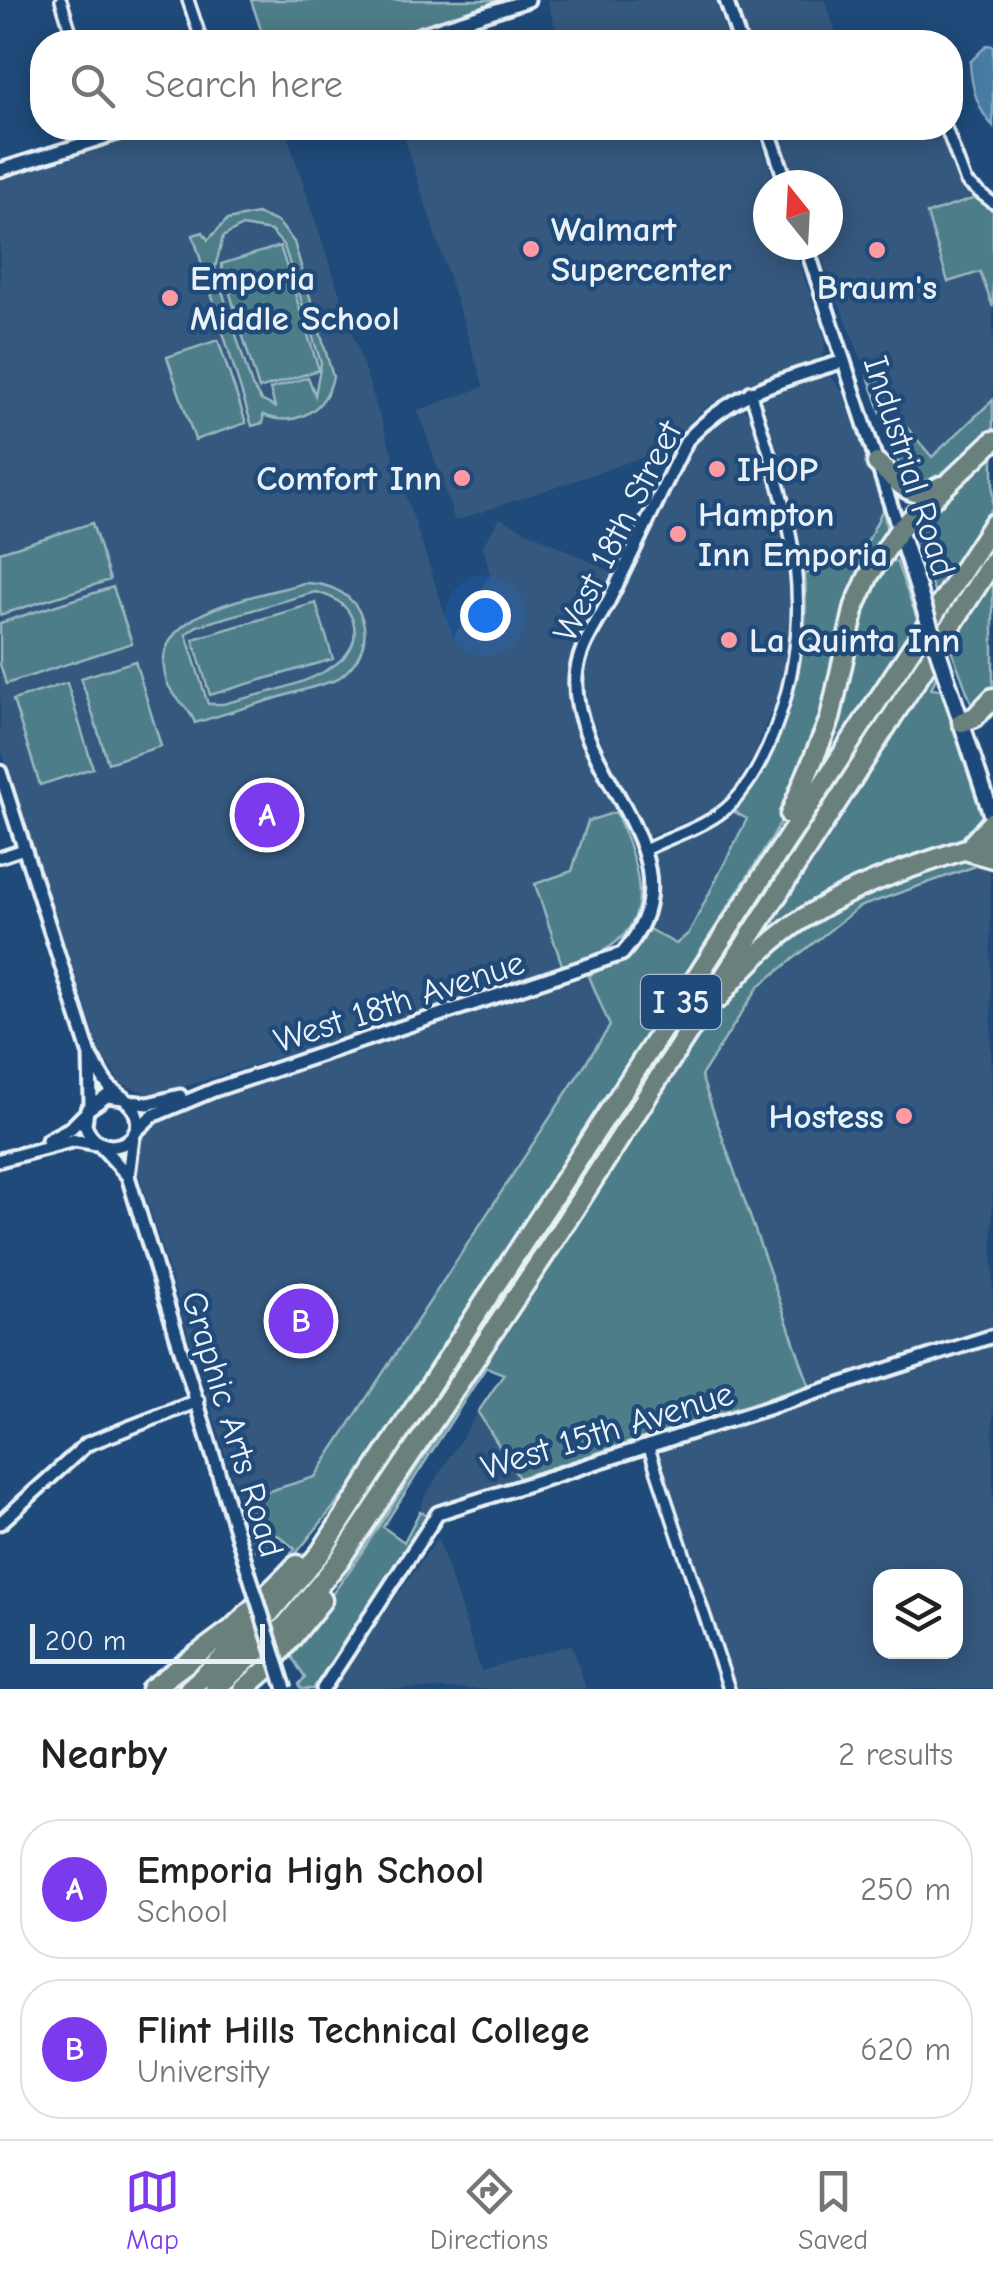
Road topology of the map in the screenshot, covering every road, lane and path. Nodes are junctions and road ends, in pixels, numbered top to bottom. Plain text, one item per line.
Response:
1 (60, 0) edge
2 (188, 0) edge
3 (528, 0) edge
4 (726, 0) edge
5 (70, 30) edge
6 (198, 30) edge
7 (434, 30) edge
8 (736, 30) edge
9 (81, 140) edge
10 (772, 140) edge
11 (950, 140) edge
12 (0, 170) edge
13 (781, 170) edge
14 (993, 203) edge
15 (811, 260) edge
16 (844, 361) junction
17 (750, 391) junction
18 (993, 441) edge
19 (878, 463) junction
20 (954, 477) junction
21 (993, 524) edge
22 (899, 530) junction
23 (993, 562) edge
24 (993, 698) edge
25 (962, 722) junction
26 (0, 772) edge
27 (993, 820) edge
28 (993, 840) edge
29 (24, 849) junction
30 (964, 850) junction
31 (643, 851) junction
32 (0, 857) edge
33 (993, 858) edge
34 (767, 866) junction
35 (600, 964) joint
36 (90, 1055) junction
37 (664, 1064) junction
38 (214, 1090) junction
39 (126, 1100) junction
40 (89, 1107) junction
41 (134, 1134) junction
42 (99, 1145) junction
43 (32, 1149) junction
44 (0, 1160) edge
45 (128, 1176) junction
46 (993, 1336) edge
47 (198, 1401) junction
48 (648, 1445) junction
49 (368, 1480) junction
50 (387, 1491) junction
51 (0, 1523) edge
52 (151, 1689) edge
53 (189, 1689) edge
54 (215, 1689) edge
55 (244, 1689) edge
56 (285, 1689) edge
57 (323, 1689) edge
58 (729, 1689) edge

1 - 5 street
2 - 6 street
3 - 7 street
4 - 8 street
9 - 12 street
10 - 13 street
11 - 14 street
15 - 16 street, Industrial Road
16 - 17 street, West 18th Street
16 - 19 street, Industrial Road
17 - 31 street, West 18th Street
17 - 31 street
18 - 20 highway
19 - 20 highway
19 - 22 street, Industrial Road
20 - 22 highway
21 - 34 highway, I 35
22 - 25 main road, Industrial Road, bridge
22 - 34 highway
23 - 37 highway, I 35
24 - 25 highway
25 - 27 main road, Industrial Road
26 - 29 street
27 - 30 highway
28 - 30 highway
29 - 32 street
29 - 36 street
30 - 33 highway
30 - 37 highway
31 - 35 street, West 18th Street
34 - 49 highway, I 35
35 - 38 street, West 18th Avenue
36 - 39 street
36 - 40 street
37 - 50 highway, I 35
38 - 39 street, West 18th Avenue
38 - 41 street, West 18th Avenue
39 - 40 street
39 - 41 street
40 - 42 street
40 - 43 street
41 - 42 street
41 - 45 street, Graphic Arts Road
42 - 43 street
42 - 45 street, Graphic Arts Road
43 - 44 street
45 - 47 street, Graphic Arts Road
46 - 48 street, West 15th Avenue
47 - 51 street
47 - 56 street, Graphic Arts Road, bridge
48 - 57 street, West 15th Avenue
48 - 58 street
49 - 52 highway
49 - 53 highway, I 35
50 - 54 highway, I 35
50 - 55 highway

